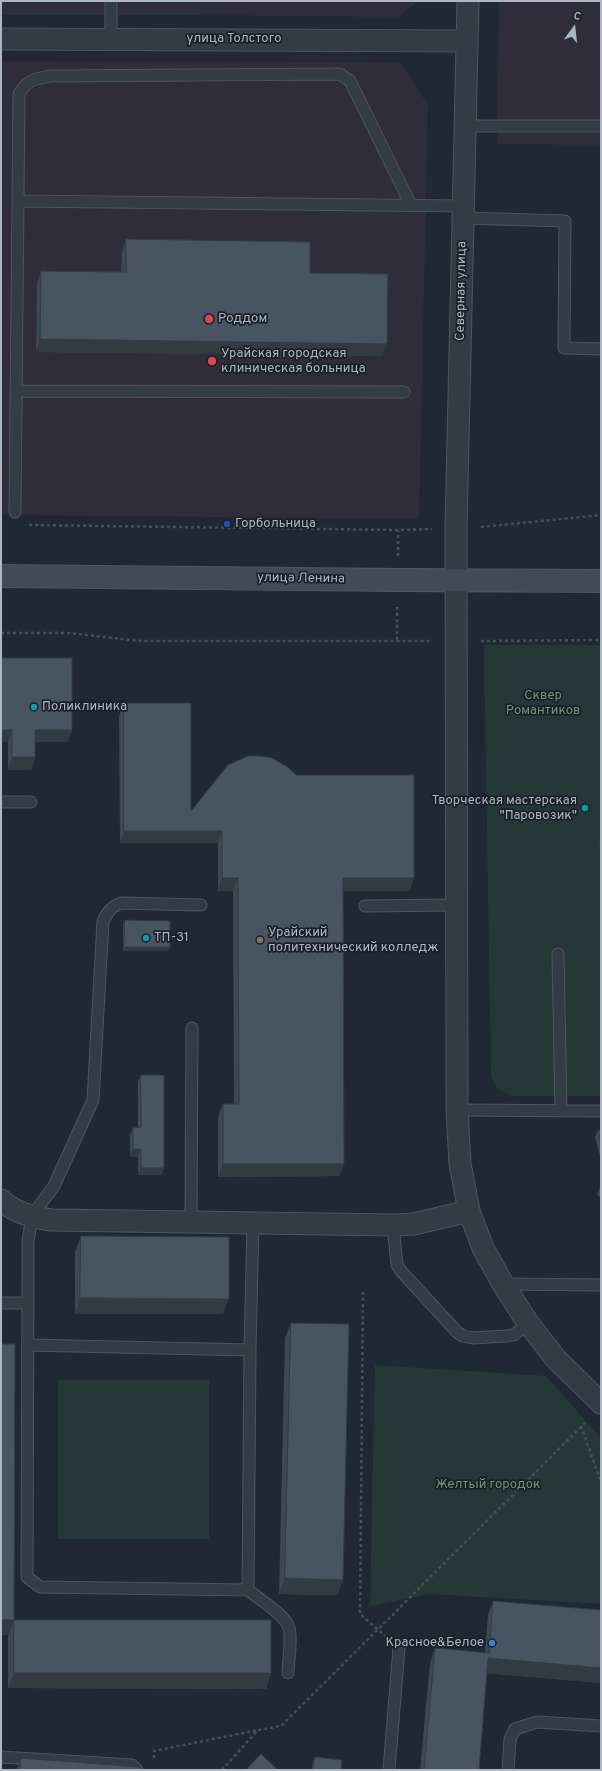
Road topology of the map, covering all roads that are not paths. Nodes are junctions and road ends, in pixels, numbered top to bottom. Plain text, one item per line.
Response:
1 (111, 1) edge
2 (468, 1) edge
3 (110, 38) junction
4 (1, 39) edge
5 (467, 41) junction
6 (466, 126) junction
7 (601, 126) edge
8 (19, 201) junction
9 (411, 205) junction
10 (464, 212) junction
11 (601, 349) edge
12 (16, 391) junction
13 (404, 392) dead end
14 (15, 512) dead end
15 (1, 576) edge
16 (456, 580) junction
17 (601, 581) edge
18 (1, 802) edge
19 (31, 802) dead end
20 (201, 905) dead end
21 (456, 905) junction
22 (365, 906) dead end
23 (558, 954) dead end
24 (192, 1028) dead end
25 (457, 1110) junction
26 (561, 1111) junction
27 (601, 1111) edge
28 (1, 1200) edge
29 (469, 1211) junction
30 (32, 1216) junction
31 (191, 1222) junction
32 (253, 1223) junction
33 (393, 1225) junction
34 (503, 1284) junction
35 (601, 1285) edge
36 (1, 1303) edge
37 (28, 1303) junction
38 (528, 1323) junction
39 (28, 1345) junction
40 (250, 1350) junction
41 (601, 1403) edge
42 (248, 1590) junction
43 (399, 1648) road end
44 (288, 1673) dead end
45 (601, 1726) edge
46 (1, 1757) edge
47 (137, 1770) edge
48 (389, 1770) edge
49 (508, 1770) edge

1 - 3 lane
2 - 5 street, Северная улица
3 - 4 street, улица Толстого
3 - 5 street, улица Толстого
5 - 6 street, Северная улица
6 - 7 lane
6 - 10 street, Северная улица
8 - 9 lane
8 - 9 lane
8 - 12 lane
9 - 10 lane
10 - 11 lane
10 - 16 street, Северная улица
12 - 13 lane
12 - 14 lane
15 - 16 main road, улица Ленина
16 - 17 main road, улица Ленина
16 - 21 street, Северная улица
18 - 19 lane
20 - 30 lane
21 - 22 lane
21 - 25 street, Северная улица
23 - 26 lane
24 - 31 lane
25 - 26 lane
25 - 29 street, Северная улица
26 - 27 lane
28 - 30 street
29 - 33 street
29 - 34 street, Северная улица
30 - 31 street
30 - 37 lane
31 - 32 street
32 - 33 street
32 - 40 lane
33 - 38 lane
34 - 35 lane
34 - 38 street, Северная улица
36 - 37 lane
37 - 39 lane
38 - 41 street, Северная улица
39 - 40 lane
39 - 42 lane
40 - 42 lane
42 - 44 lane
43 - 48 lane
45 - 49 lane
46 - 47 lane

